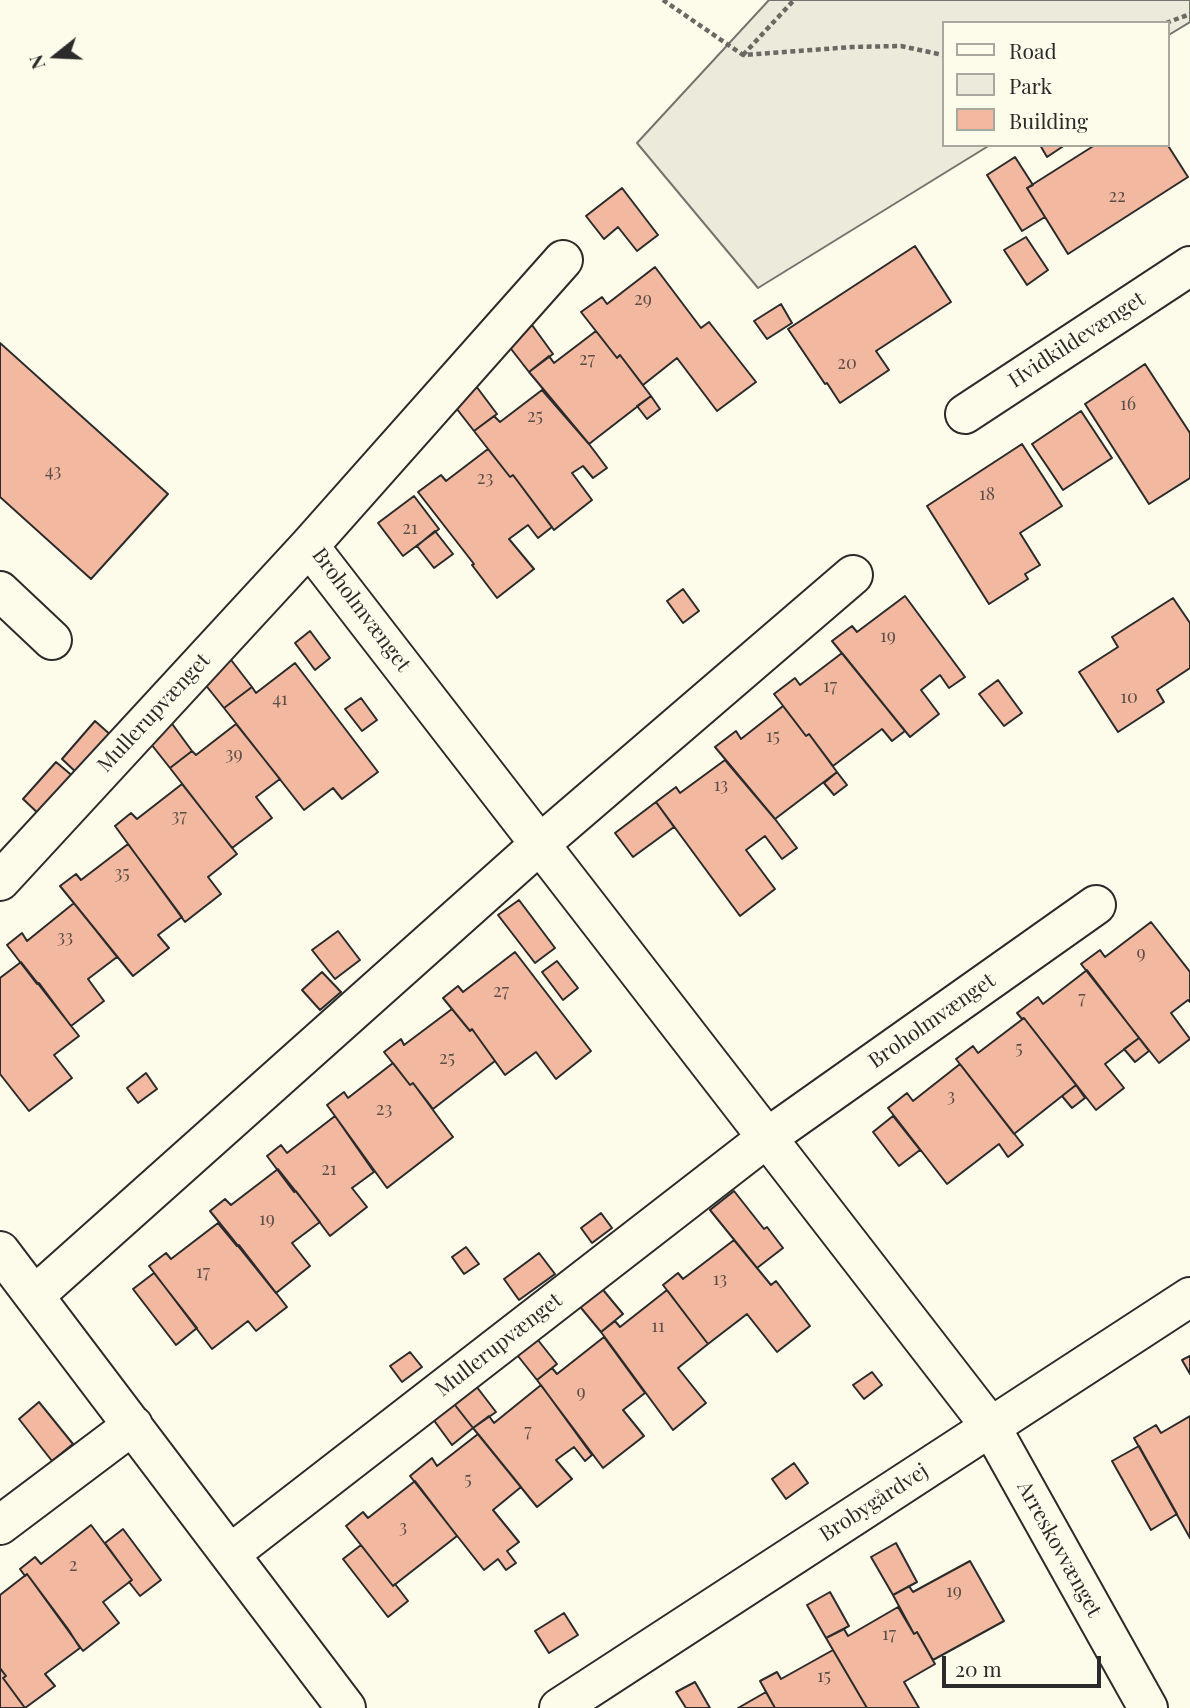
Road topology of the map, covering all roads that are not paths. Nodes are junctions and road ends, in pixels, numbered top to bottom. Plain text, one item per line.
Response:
1 (563, 260) dead end
2 (1190, 266) edge
3 (965, 414) dead end
4 (309, 546) junction
5 (853, 575) dead end
6 (0, 591) edge
7 (52, 640) dead end
8 (540, 844) junction
9 (0, 881) edge
10 (1096, 905) dead end
11 (768, 1137) junction
12 (0, 1251) edge
13 (34, 1296) junction
14 (1190, 1297) edge
15 (133, 1425) junction
16 (991, 1427) junction
17 (0, 1525) edge
18 (230, 1554) junction
19 (346, 1708) edge
20 (559, 1708) edge
21 (1147, 1708) edge

1 - 4 street, Broholmvænget
2 - 3 street, Hvidkildevænget
4 - 8 street, Broholmvænget
4 - 9 street, Mullerupvænget
5 - 8 street
6 - 7 street
8 - 11 street, Broholmvænget
8 - 13 street
10 - 11 street, Broholmvænget
11 - 16 street, Broholmvænget
11 - 18 street, Mullerupvænget
12 - 13 street
13 - 15 street
14 - 16 street, Brobygårdvej
15 - 17 street
15 - 18 street
16 - 20 street, Brobygårdvej
16 - 21 street, Arreskovvænget
18 - 19 street

